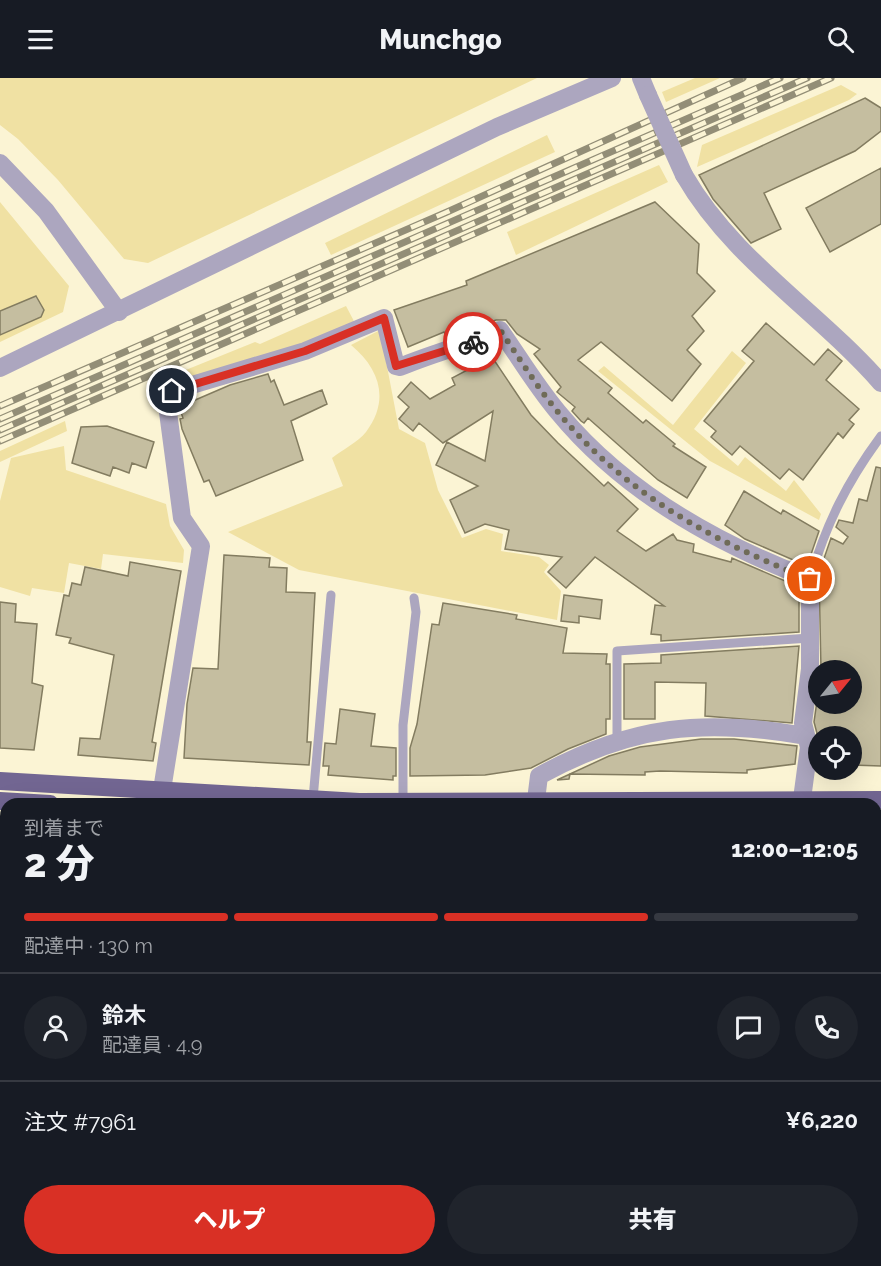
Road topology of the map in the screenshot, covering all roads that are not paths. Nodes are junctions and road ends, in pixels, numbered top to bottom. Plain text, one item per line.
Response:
1 (612, 78) edge
2 (641, 78) edge
3 (0, 163) edge
4 (119, 312) junction
5 (0, 368) edge
6 (881, 383) edge
7 (881, 436) edge
8 (810, 579) junction
9 (331, 595) dead end
10 (414, 598) dead end
11 (810, 638) junction
12 (806, 736) junction
13 (617, 740) junction
14 (0, 781) edge
15 (162, 790) junction
16 (296, 798) edge
17 (313, 798) edge
18 (403, 798) edge
19 (536, 798) edge
20 (802, 798) edge

1 - 4 street
2 - 6 street, bridge
3 - 4 street
4 - 5 street
7 - 8 lane
8 - 11 street
8 - 15 street
9 - 17 lane
10 - 18 lane
11 - 12 street
11 - 13 lane
12 - 13 street
12 - 20 street
13 - 19 street
14 - 15 main road
15 - 16 main road

